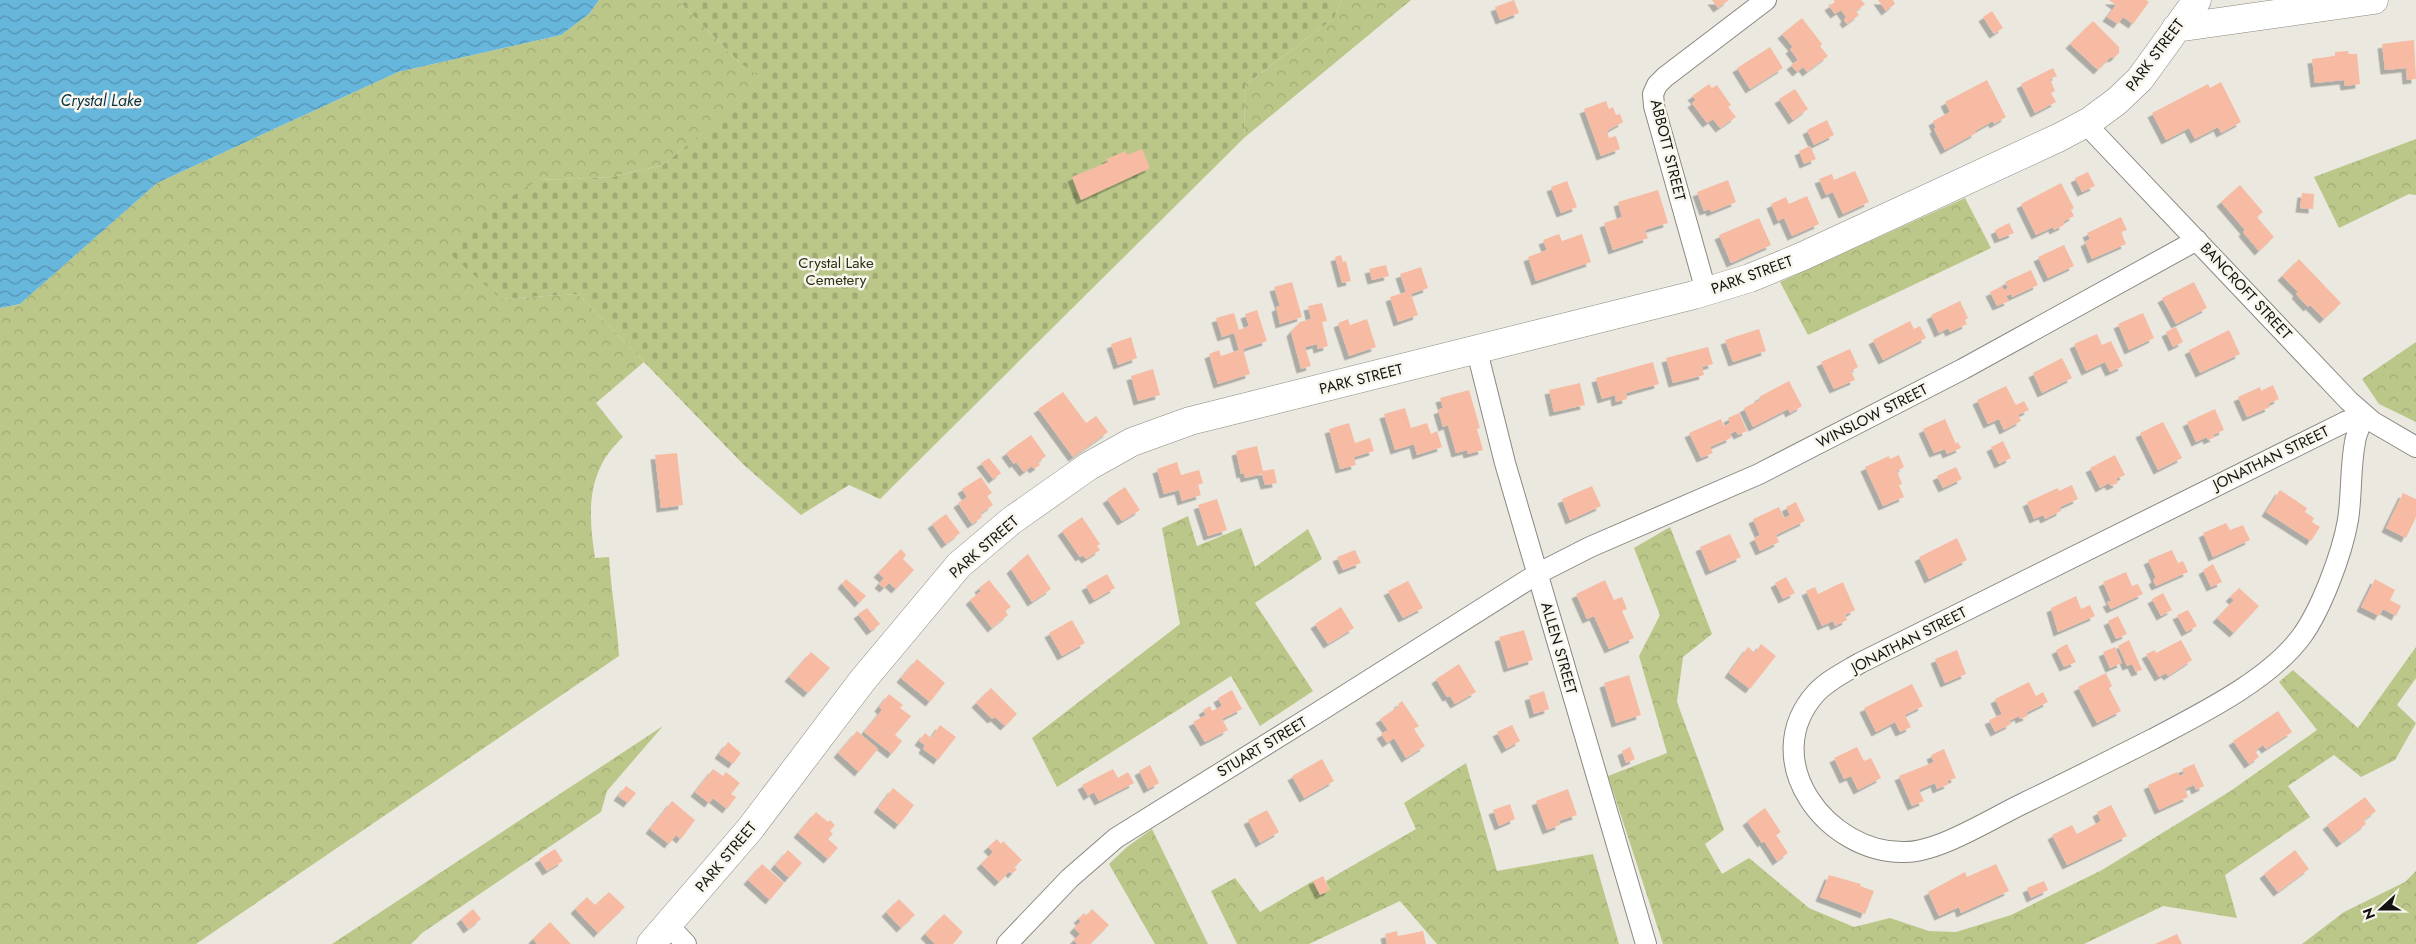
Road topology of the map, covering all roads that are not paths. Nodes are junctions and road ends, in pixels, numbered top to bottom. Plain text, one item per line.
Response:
1 (1766, 0) edge
2 (2197, 0) edge
3 (2374, 0) edge
4 (2176, 28) junction
5 (2085, 124) junction
6 (2198, 240) junction
7 (1706, 291) junction
8 (1477, 351) junction
9 (2365, 415) junction
10 (2416, 447) edge
11 (1537, 574) junction
12 (669, 938) edge
13 (1008, 944) edge
14 (1646, 944) edge

1 - 7 street, ABBOTT STREET
2 - 4 street, PARK STREET
3 - 4 street
4 - 5 street, PARK STREET
5 - 6 street, BANCROFT STREET
5 - 7 street, PARK STREET
6 - 9 street, BANCROFT STREET
6 - 11 street, WINSLOW STREET
7 - 8 street, PARK STREET
8 - 11 street, ALLEN STREET
8 - 12 street, PARK STREET
9 - 9 street, JONATHAN STREET
9 - 10 street, BANCROFT STREET
11 - 13 street, STUART STREET
11 - 14 street, ALLEN STREET

